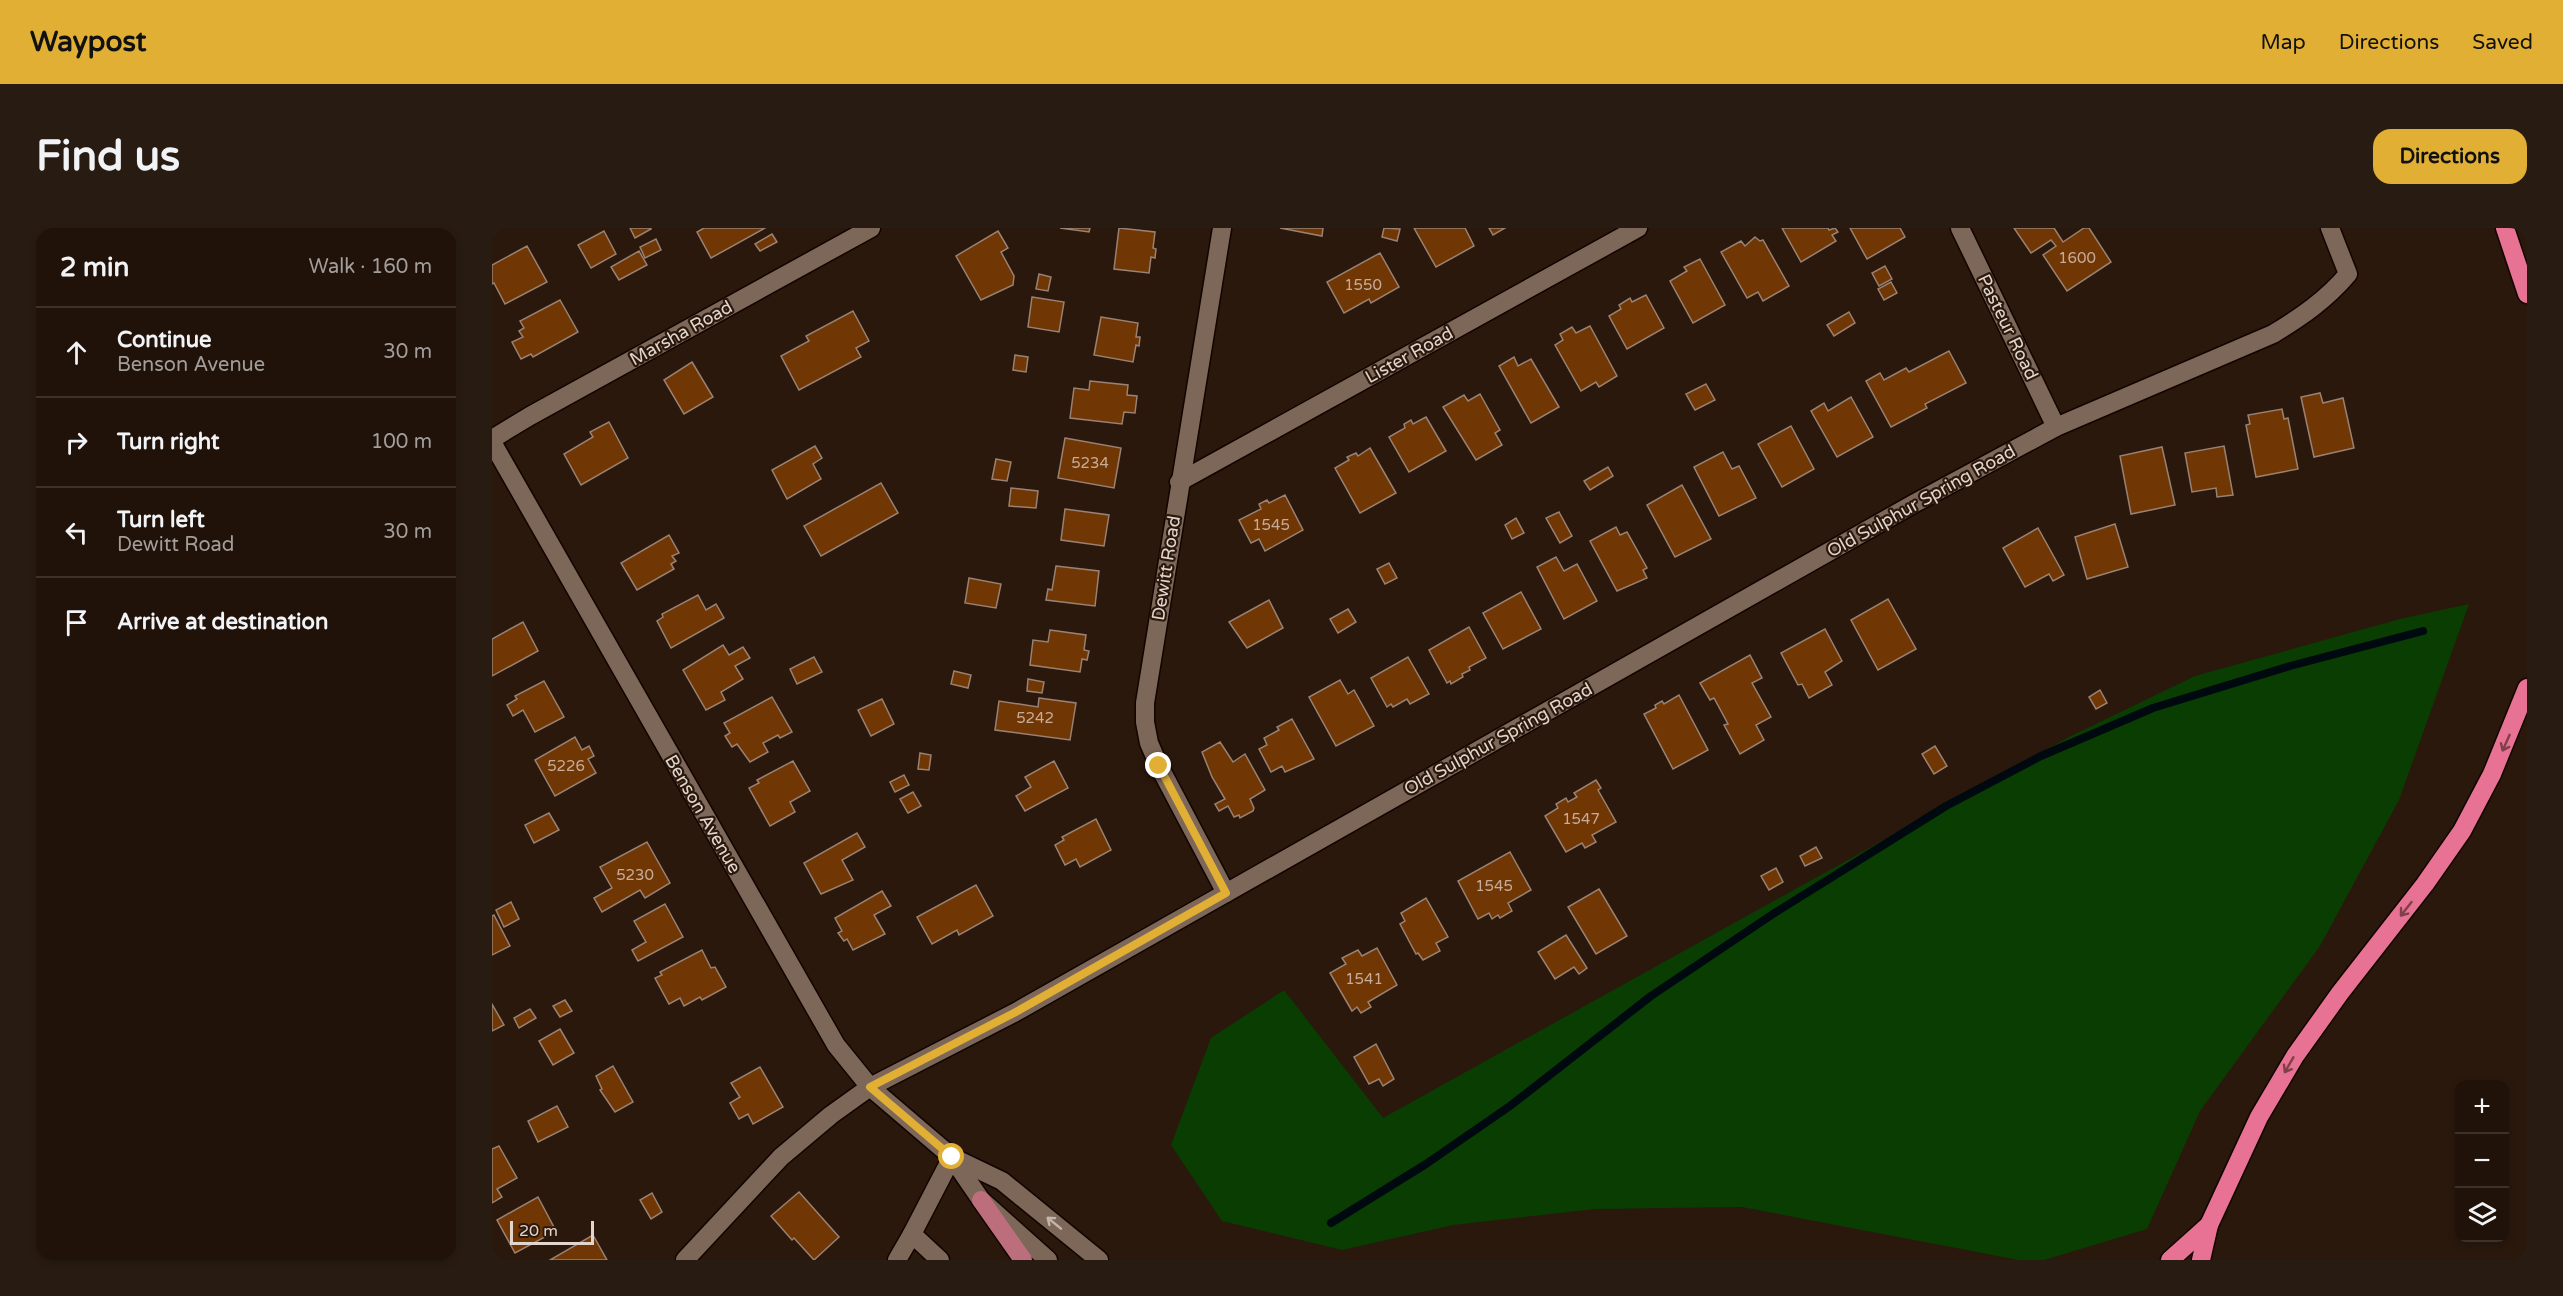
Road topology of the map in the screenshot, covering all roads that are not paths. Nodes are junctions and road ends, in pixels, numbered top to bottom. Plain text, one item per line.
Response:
1 (871, 228) edge
2 (1222, 228) edge
3 (1638, 228) edge
4 (1960, 228) edge
5 (2330, 228) edge
6 (2505, 228) edge
7 (2527, 294) edge
8 (2056, 427) junction
9 (492, 441) edge
10 (1179, 482) junction
11 (2527, 688) edge
12 (1226, 893) junction
13 (870, 1087) junction
14 (952, 1157) junction
15 (981, 1200) junction
16 (2209, 1225) junction
17 (912, 1234) junction
18 (685, 1260) edge
19 (897, 1260) edge
20 (940, 1260) edge
21 (1023, 1260) edge
22 (1048, 1260) edge
23 (1099, 1260) edge
24 (2170, 1260) edge
25 (2201, 1260) edge

1 - 9 street, Marsha Road
2 - 10 street, Dewitt Road
3 - 10 street, Lister Road
4 - 8 street, Pasteur Road
5 - 8 street, Old Sulphur Spring Road
6 - 7 highway
8 - 12 street, Old Sulphur Spring Road
9 - 13 street, Benson Avenue
10 - 12 street, Dewitt Road
11 -> 16 highway
12 - 13 street, Old Sulphur Spring Road
13 - 14 street, Benson Avenue
13 - 18 street, Old Sulphur Spring Road
14 - 15 street, Benson Avenue
14 - 17 street
23 -> 14 street, Benson Avenue
15 - 21 main road
15 - 22 street, Benson Avenue
16 - 24 highway
16 - 25 highway
17 - 19 street
17 - 20 street

